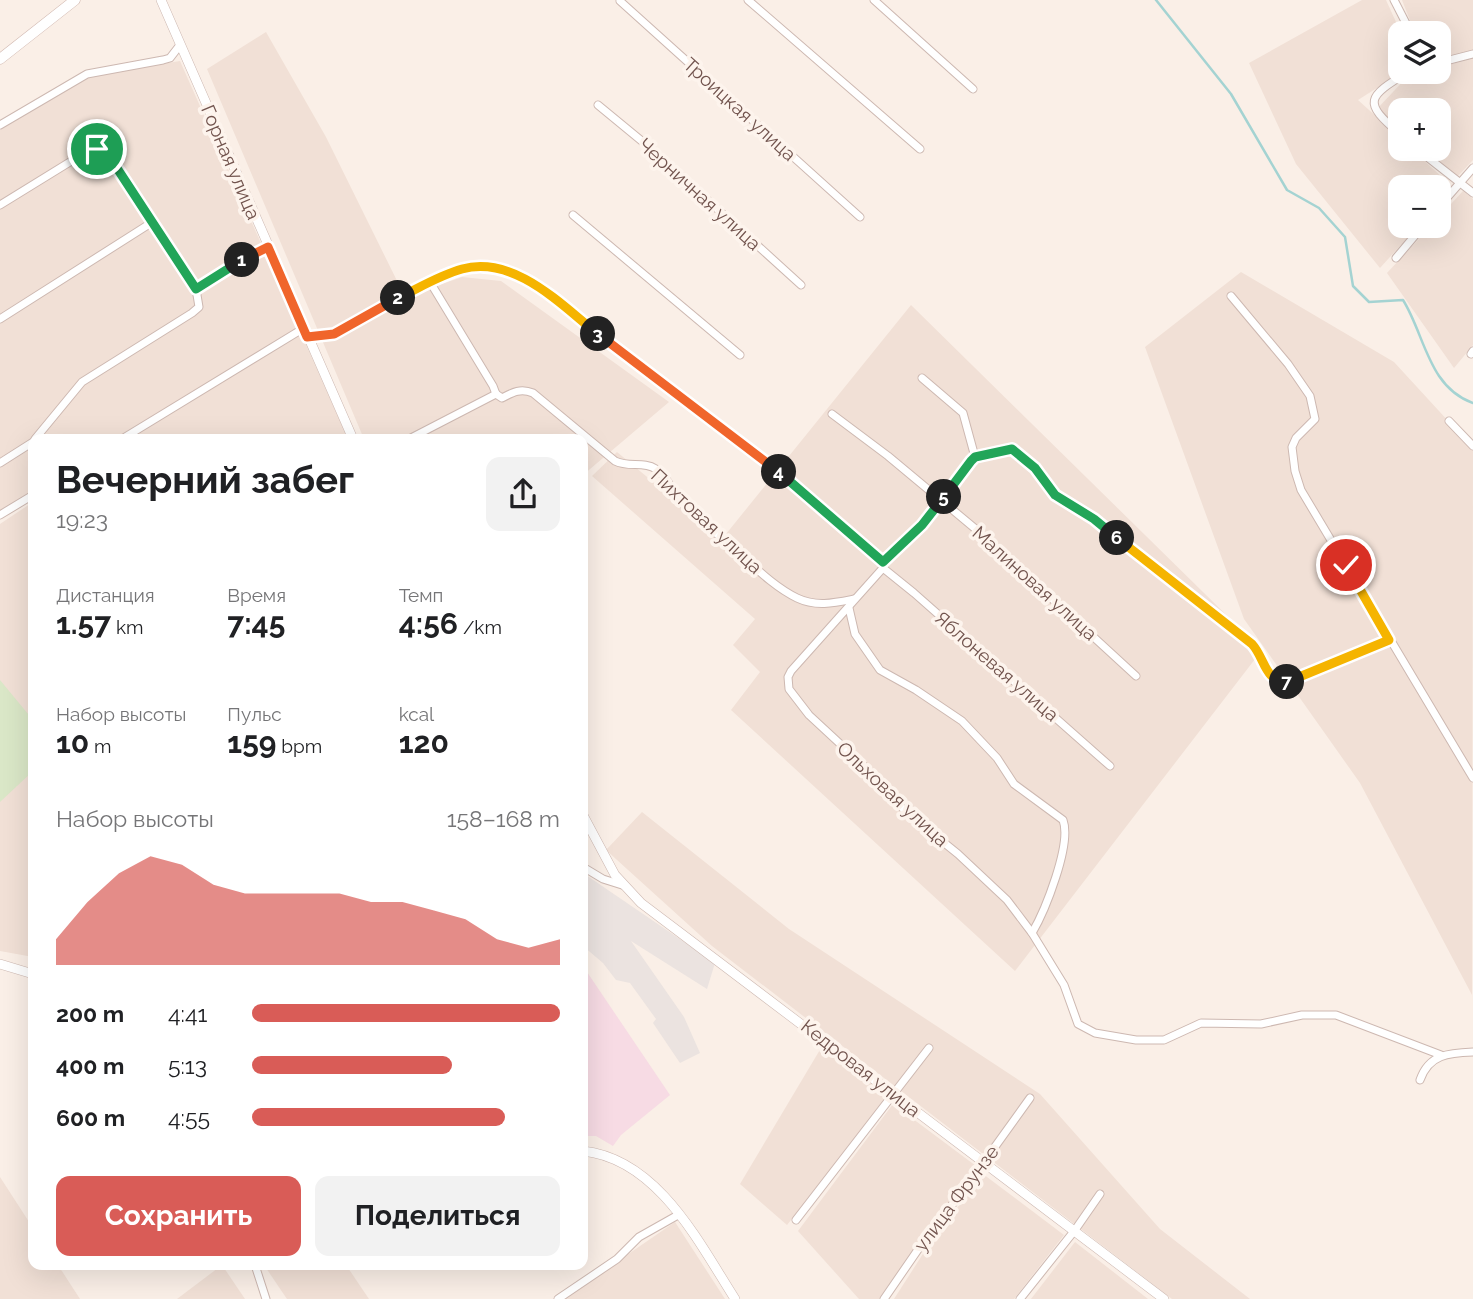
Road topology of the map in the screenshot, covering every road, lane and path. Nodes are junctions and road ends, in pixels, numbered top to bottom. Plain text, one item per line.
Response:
1 (75, 0) edge
2 (161, 0) edge
3 (748, 0) edge
4 (874, 0) edge
5 (1394, 0) edge
6 (620, 1) edge
7 (1405, 21) edge
8 (180, 45) junction
9 (1473, 54) edge
10 (0, 59) edge
11 (1451, 60) edge
12 (1391, 84) edge
13 (973, 89) dead end
14 (598, 106) dead end
15 (1388, 123) edge
16 (0, 125) edge
17 (920, 149) dead end
18 (1432, 161) edge
19 (1473, 168) edge
20 (1460, 183) junction
21 (1451, 193) edge
22 (1473, 193) edge
23 (0, 205) edge
24 (573, 215) dead end
25 (860, 218) dead end
26 (151, 223) junction
27 (1412, 238) edge
28 (268, 247) junction
29 (1395, 258) dead end
30 (430, 282) junction
31 (801, 285) dead end
32 (196, 289) junction
33 (1231, 296) dead end
34 (0, 319) edge
35 (306, 333) junction
36 (740, 355) dead end
37 (922, 378) dead end
38 (496, 394) junction
39 (832, 414) dead end
40 (1449, 421) dead end
41 (39, 434) edge
42 (131, 434) edge
43 (352, 434) edge
44 (419, 434) edge
45 (582, 434) edge
46 (588, 439) edge
47 (28, 444) edge
48 (1473, 446) edge
49 (975, 457) junction
50 (0, 463) edge
51 (28, 498) edge
52 (942, 500) junction
53 (0, 515) edge
54 (883, 565) junction
55 (854, 600) junction
56 (849, 608) junction
57 (1389, 640) junction
58 (1136, 676) dead end
59 (1110, 766) dead end
60 (1473, 778) edge
61 (588, 825) edge
62 (588, 870) edge
63 (622, 885) junction
64 (1032, 933) junction
65 (0, 964) edge
66 (28, 972) edge
67 (929, 1048) dead end
68 (1473, 1052) edge
69 (1441, 1055) junction
70 (1420, 1080) dead end
71 (895, 1094) junction
72 (1030, 1098) dead end
73 (588, 1152) edge
74 (984, 1163) junction
75 (1100, 1194) dead end
76 (678, 1215) junction
77 (796, 1220) dead end
78 (1075, 1230) junction
79 (257, 1270) edge
80 (266, 1299) edge
81 (558, 1299) edge
82 (736, 1299) edge
83 (884, 1299) edge
84 (1020, 1299) edge
85 (1164, 1299) edge

1 - 10 main road
2 - 8 street, Горная улица
3 - 17 street
4 - 13 street
5 - 7 street
6 - 25 street, Троицкая улица
8 - 16 street
8 - 28 street, Горная улица
9 - 11 street
12 - 15 street
14 - 31 street, Черничная улица
18 - 20 street
19 - 20 street
20 - 21 street
20 - 22 street
23 - 26 street
24 - 36 street
26 - 32 street
26 - 34 street
27 - 29 street
28 - 32 street
28 - 35 street, Горная улица
30 - 35 street, Яблоневая улица
30 - 38 street
30 - 54 street, Яблоневая улица
32 - 41 street
33 - 57 street
35 - 42 street
35 - 43 street, Горная улица
37 - 49 street
38 - 44 street
38 - 45 street, Пихтовая улица
39 - 52 street, Малиновая улица
40 - 48 street
46 - 55 street, Пихтовая улица
47 - 50 street
49 - 52 street
49 - 57 street
51 - 53 street
52 - 54 street
52 - 58 street, Малиновая улица
54 - 55 street
54 - 59 street, Яблоневая улица
55 - 56 street
56 - 64 street
56 - 64 street, Ольховая улица
57 - 60 street
61 - 63 street, Кедровая улица
62 - 63 street
63 - 71 street, Кедровая улица
64 - 69 street, Ольховая улица
65 - 66 street
67 - 71 street
68 - 69 street
69 - 70 street
71 - 74 street, Кедровая улица
71 - 77 street
72 - 74 street, улица Фрунзе
73 - 76 street
74 - 78 street, Кедровая улица
74 - 83 street, улица Фрунзе
75 - 78 street
76 - 81 street
76 - 82 street
78 - 84 street
78 - 85 street, Кедровая улица
79 - 80 street

